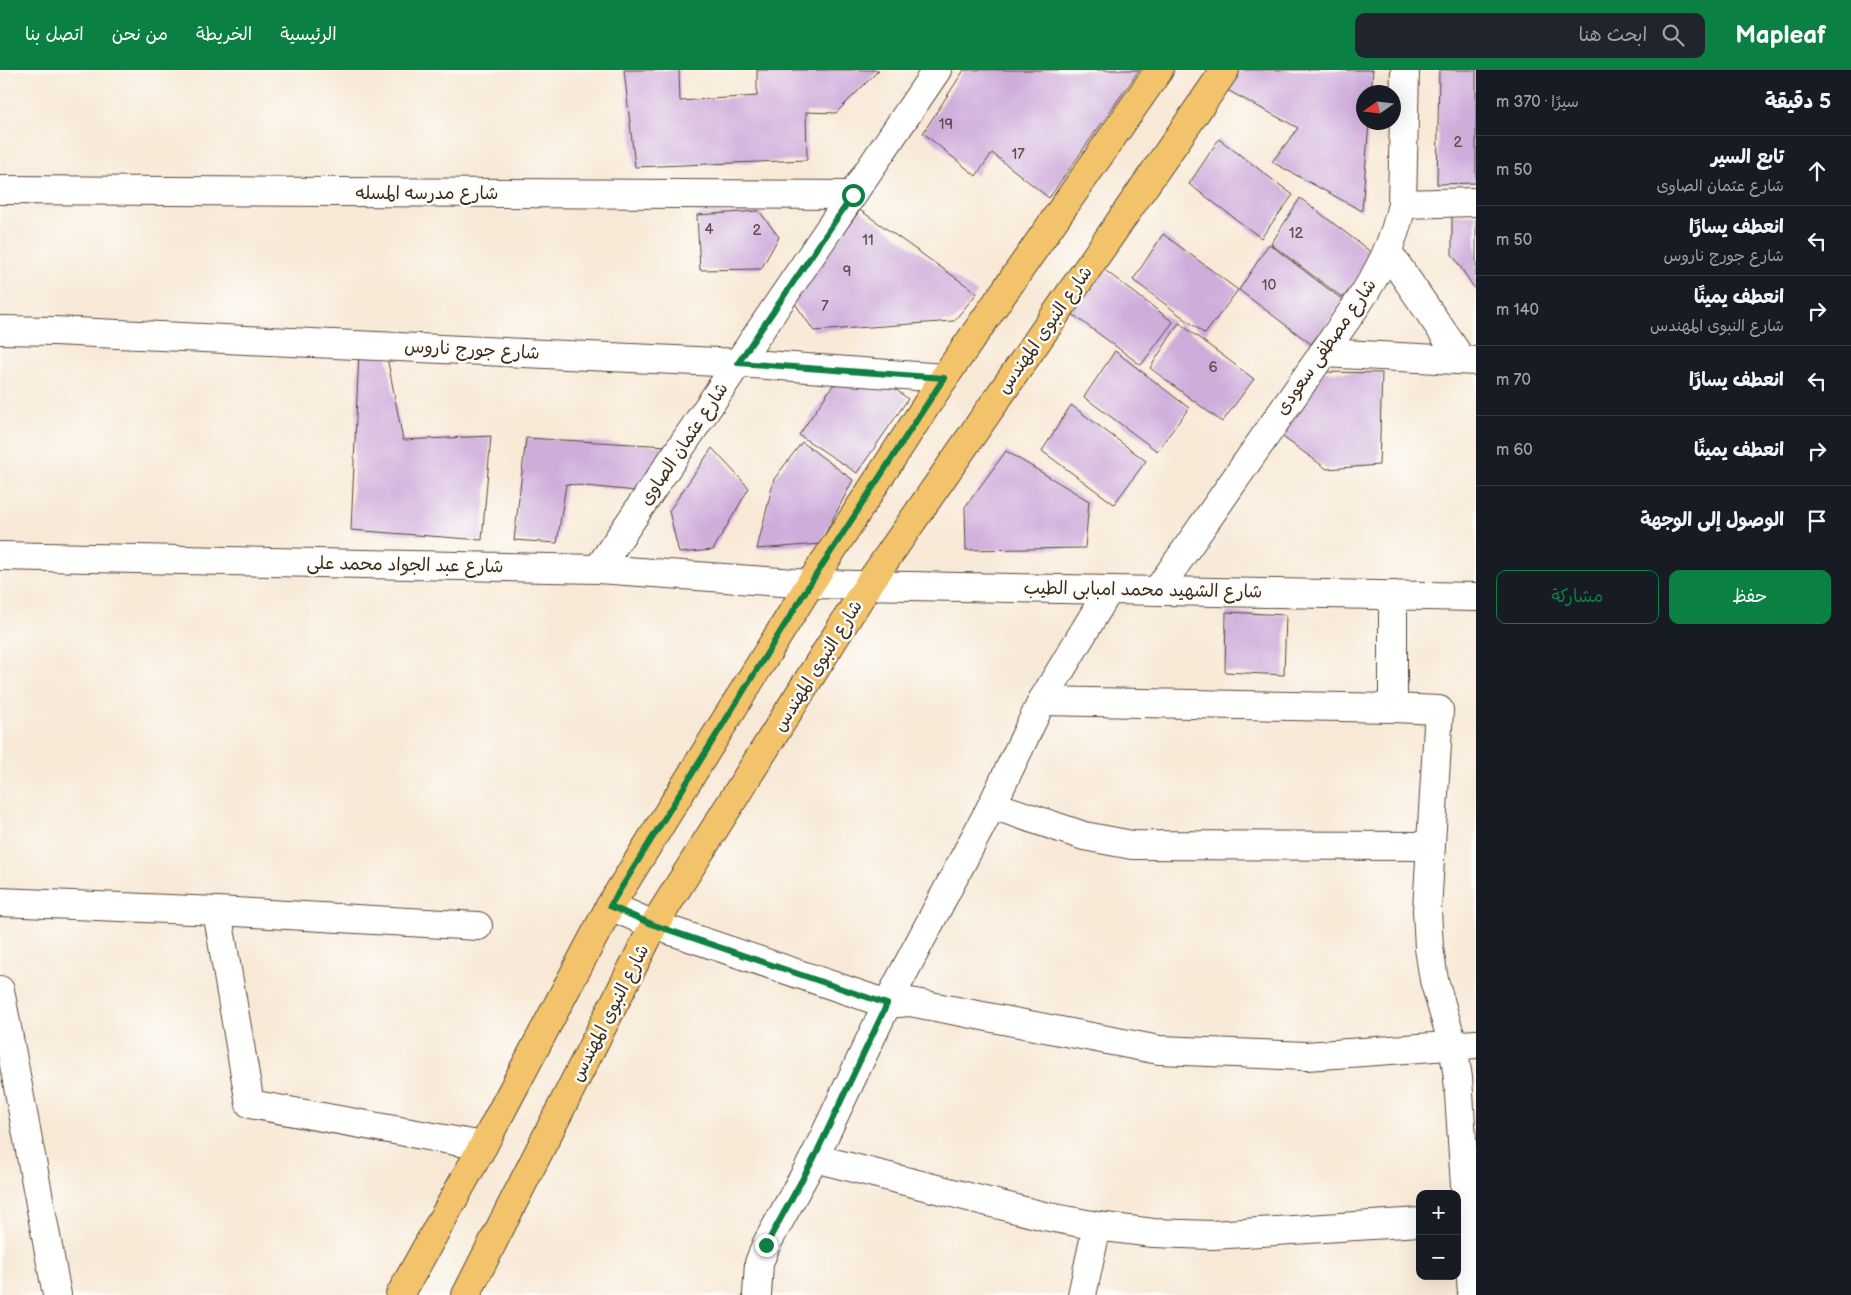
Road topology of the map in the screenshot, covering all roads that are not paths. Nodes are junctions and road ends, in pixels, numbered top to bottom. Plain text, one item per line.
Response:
1 (937, 70) edge
2 (1159, 70) edge
3 (1225, 70) edge
4 (1405, 70) edge
5 (0, 190) edge
6 (853, 195) junction
7 (1476, 202) edge
8 (1402, 204) junction
9 (1388, 252) junction
10 (0, 330) edge
11 (1323, 352) junction
12 (1469, 361) edge
13 (738, 363) junction
14 (944, 378) junction
15 (0, 556) edge
16 (598, 569) junction
17 (810, 584) junction
18 (868, 585) junction
19 (1109, 590) junction
20 (1156, 591) junction
21 (1393, 595) junction
22 (1476, 597) edge
23 (1042, 701) junction
24 (1394, 708) junction
25 (992, 805) junction
26 (1431, 846) junction
27 (0, 902) edge
28 (610, 906) junction
29 (217, 911) junction
30 (654, 925) junction
31 (478, 926) dead end
32 (0, 990) edge
33 (887, 1004) junction
34 (1465, 1044) edge
35 (483, 1146) junction
36 (814, 1158) junction
37 (1462, 1220) edge
38 (1416, 1222) edge
39 (1097, 1226) junction
40 (57, 1295) edge
41 (400, 1295) edge
42 (466, 1295) edge
43 (757, 1295) edge
44 (1082, 1295) edge
45 (1472, 1295) edge

1 - 6 street, شارع عثمان الصاوى
2 - 14 main road
3 - 18 main road, شارع النبوى المهندس
4 - 8 street, شارع مصطفى سعودى
5 - 6 street, شارع مدرسه المسله
6 - 13 street, شارع عثمان الصاوى
7 - 8 street
8 - 9 street, شارع مصطفى سعودى
9 - 11 street, شارع مصطفى سعودى
9 - 12 street
10 - 13 street, شارع جورج ناروس
11 - 12 street
11 - 20 street, شارع مصطفى سعودى
13 - 14 street, شارع جورج ناروس
13 - 16 street, شارع عثمان الصاوى
14 - 17 main road
15 - 16 street, شارع عبد الجواد محمد على
16 - 17 street, شارع عبد الجواد محمد على
17 - 18 street, شارع الشهيد محمد امبابى الطيب
17 - 28 main road
18 - 19 street, شارع الشهيد محمد امبابى الطيب
18 - 30 main road, شارع النبوى المهندس
19 - 20 street, شارع الشهيد محمد امبابى الطيب
19 - 23 street
20 - 21 street, شارع الشهيد محمد امبابى الطيب
21 - 22 street, شارع الشهيد محمد امبابى الطيب
21 - 24 street
23 - 24 street
23 - 25 street
24 - 26 street
25 - 26 street
25 - 33 street
26 - 34 street
27 - 29 street
28 - 30 street
28 - 35 main road
29 - 31 street
29 - 35 street
30 - 33 street
30 - 42 main road, شارع النبوى المهندس
32 - 40 street
33 - 34 street
33 - 36 street
34 - 37 street
35 - 41 main road
36 - 39 street
36 - 43 street
37 - 45 street
38 - 39 street
39 - 44 street

